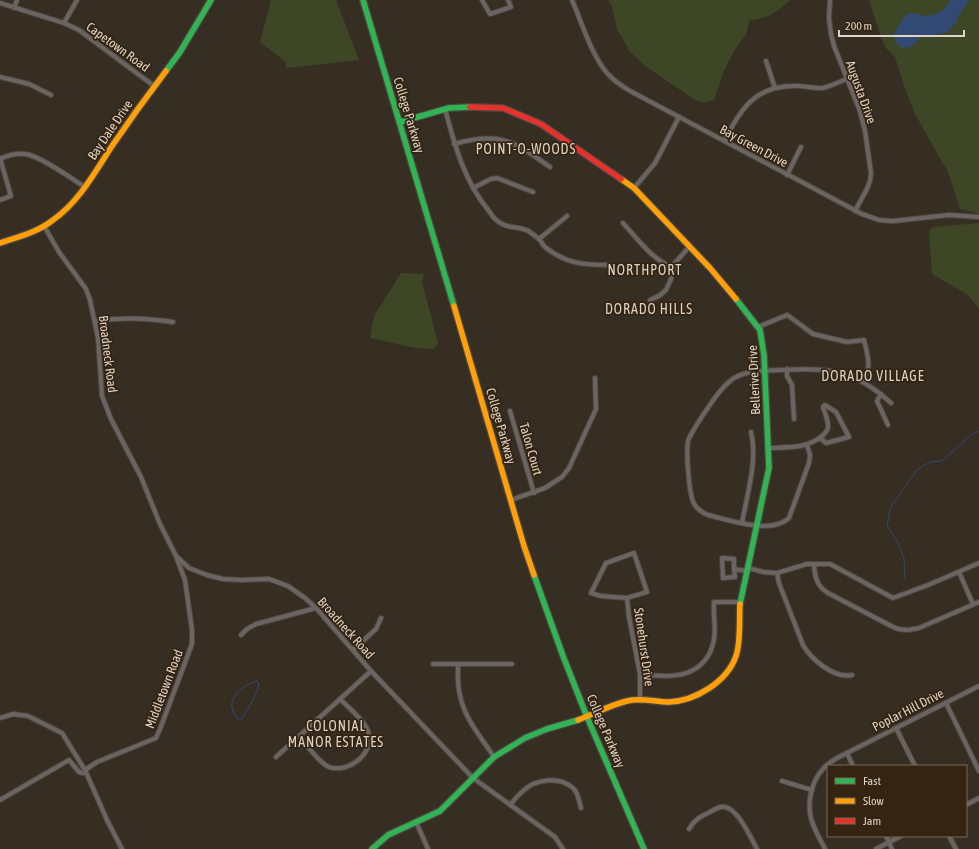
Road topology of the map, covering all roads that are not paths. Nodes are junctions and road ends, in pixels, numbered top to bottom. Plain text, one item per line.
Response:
1 (17, 0) edge
2 (77, 0) edge
3 (211, 0) edge
4 (363, 0) edge
5 (482, 0) edge
6 (508, 0) edge
7 (572, 0) edge
8 (830, 1) edge
9 (0, 4) edge
10 (14, 8) junction
11 (64, 23) junction
12 (766, 61) dead end
13 (0, 77) edge
14 (847, 79) junction
15 (154, 86) junction
16 (775, 88) junction
17 (51, 95) dead end
18 (446, 109) junction
19 (679, 117) junction
20 (400, 122) junction
21 (724, 141) junction
22 (454, 144) junction
23 (801, 147) dead end
24 (0, 158) edge
25 (550, 167) dead end
26 (787, 175) junction
27 (85, 187) junction
28 (473, 188) junction
29 (634, 188) junction
30 (533, 192) dead end
31 (0, 200) edge
32 (856, 211) junction
33 (567, 216) dead end
34 (979, 217) edge
35 (623, 223) dead end
36 (44, 226) junction
37 (539, 239) junction
38 (0, 243) edge
39 (690, 246) junction
40 (610, 265) dead end
41 (673, 267) junction
42 (650, 300) dead end
43 (95, 322) junction
44 (173, 322) dead end
45 (758, 327) junction
46 (765, 370) junction
47 (787, 370) junction
48 (595, 378) dead end
49 (862, 382) junction
50 (881, 394) junction
51 (891, 403) dead end
52 (510, 411) dead end
53 (794, 419) dead end
54 (888, 425) dead end
55 (751, 432) dead end
56 (820, 438) junction
57 (807, 445) junction
58 (768, 448) junction
59 (534, 494) junction
60 (511, 500) junction
61 (742, 523) junction
62 (757, 526) junction
63 (176, 556) junction
64 (979, 563) edge
65 (814, 565) junction
66 (734, 569) junction
67 (747, 570) junction
68 (959, 572) junction
69 (777, 573) junction
70 (627, 598) junction
71 (740, 602) junction
72 (979, 602) edge
73 (973, 604) junction
74 (316, 608) junction
75 (381, 618) dead end
76 (241, 635) dead end
77 (353, 650) junction
78 (433, 664) dead end
79 (458, 664) junction
80 (512, 664) dead end
81 (371, 671) junction
82 (640, 674) junction
83 (852, 675) dead end
84 (979, 686) edge
85 (640, 698) junction
86 (340, 699) junction
87 (946, 703) junction
88 (587, 717) junction
89 (0, 718) edge
90 (896, 728) junction
91 (300, 736) junction
92 (847, 753) junction
93 (494, 756) junction
94 (276, 757) dead end
95 (828, 765) edge
96 (853, 765) edge
97 (914, 765) edge
98 (827, 766) edge
99 (86, 771) junction
100 (979, 771) edge
101 (473, 778) junction
102 (782, 781) dead end
103 (812, 790) junction
104 (979, 798) edge
105 (0, 800) edge
106 (967, 804) edge
107 (510, 805) junction
108 (581, 808) dead end
109 (416, 822) junction
110 (689, 829) dead end
111 (886, 837) edge
112 (900, 837) edge
113 (950, 837) edge
114 (889, 842) junction
115 (122, 849) edge
116 (372, 849) edge
117 (428, 849) edge
118 (563, 849) edge
119 (644, 849) edge
120 (757, 849) edge
121 (825, 849) edge
122 (876, 849) edge
123 (892, 849) edge
124 (956, 849) edge

1 - 10 street
2 - 11 street
3 - 15 street, Bay Dale Drive
4 - 20 street, College Parkway
5 - 6 street
7 - 19 street, Bay Green Drive
8 - 14 street, Augusta Drive
9 - 10 street, Capetown Road
10 - 11 street, Capetown Road
11 - 15 street, Capetown Road
12 - 16 street
13 - 17 street
14 - 16 street
14 - 32 street, Augusta Drive
15 - 27 street, Bay Dale Drive
16 - 21 street
18 - 20 street, Bellerive Drive
18 - 22 street
18 - 29 street, Bellerive Drive
19 - 21 street, Bay Green Drive
19 - 29 street
20 - 60 street, College Parkway
21 - 26 street, Bay Green Drive
22 - 25 street
22 - 28 street
23 - 26 street
24 - 27 street
24 - 31 street
26 - 32 street, Bay Green Drive
27 - 36 street, Bay Dale Drive
28 - 30 street
28 - 37 street
29 - 39 street, Bellerive Drive
32 - 34 street, Bay Green Drive
33 - 37 street
35 - 41 street
36 - 38 street, Bay Dale Drive
36 - 43 street, Broadneck Road
37 - 40 street
39 - 41 street
39 - 45 street, Bellerive Drive
41 - 42 street
43 - 44 street
43 - 63 street, Broadneck Road
45 - 46 street, Bellerive Drive
45 - 49 street
46 - 47 street
46 - 58 street, Bellerive Drive
46 - 61 street
47 - 49 street
47 - 53 street
48 - 59 street
49 - 50 street
50 - 51 street
50 - 54 street
52 - 59 street, Talon Court
55 - 61 street
56 - 56 street
56 - 57 street
57 - 58 street
57 - 62 street
58 - 62 street, Bellerive Drive
59 - 60 street
60 - 88 street, College Parkway
61 - 62 street
62 - 67 street, Bellerive Drive
63 - 74 street, Broadneck Road
63 - 99 street, Middletown Road
64 - 68 street
65 - 68 street
65 - 69 street
65 - 73 street
66 - 66 street
66 - 67 street
67 - 69 street
67 - 71 street, Bellerive Drive
68 - 73 street
69 - 83 street
70 - 70 street
70 - 82 street, Stonehurst Drive
71 - 82 street
71 - 85 street, Bellerive Drive
72 - 73 street
74 - 76 street
74 - 77 street, Broadneck Road
75 - 77 street
77 - 81 street, Broadneck Road
78 - 79 street
79 - 80 street
79 - 93 street
81 - 86 street
81 - 101 street, Broadneck Road
82 - 85 street, Stonehurst Drive
84 - 87 street, Poplar Hill Drive
85 - 88 street, Bellerive Drive
86 - 91 street
86 - 91 street
87 - 90 street, Poplar Hill Drive
87 - 100 street
88 - 93 street, Bellerive Drive
88 - 119 street, College Parkway
89 - 99 street
90 - 92 street, Poplar Hill Drive
90 - 97 street
91 - 94 street
92 - 95 street, Poplar Hill Drive
92 - 96 street
93 - 101 street, Bellerive Drive
98 - 103 street, Poplar Hill Drive
99 - 105 street
99 - 115 street
101 - 107 street, Broadneck Road
101 - 109 street, Bellerive Drive
102 - 103 street
103 - 121 street, Poplar Hill Drive
104 - 106 street
107 - 108 street
107 - 118 street, Broadneck Road
109 - 116 street, Bellerive Drive
109 - 117 street
110 - 120 street
111 - 114 street
112 - 114 street
113 - 124 street
114 - 122 street
114 - 123 street

